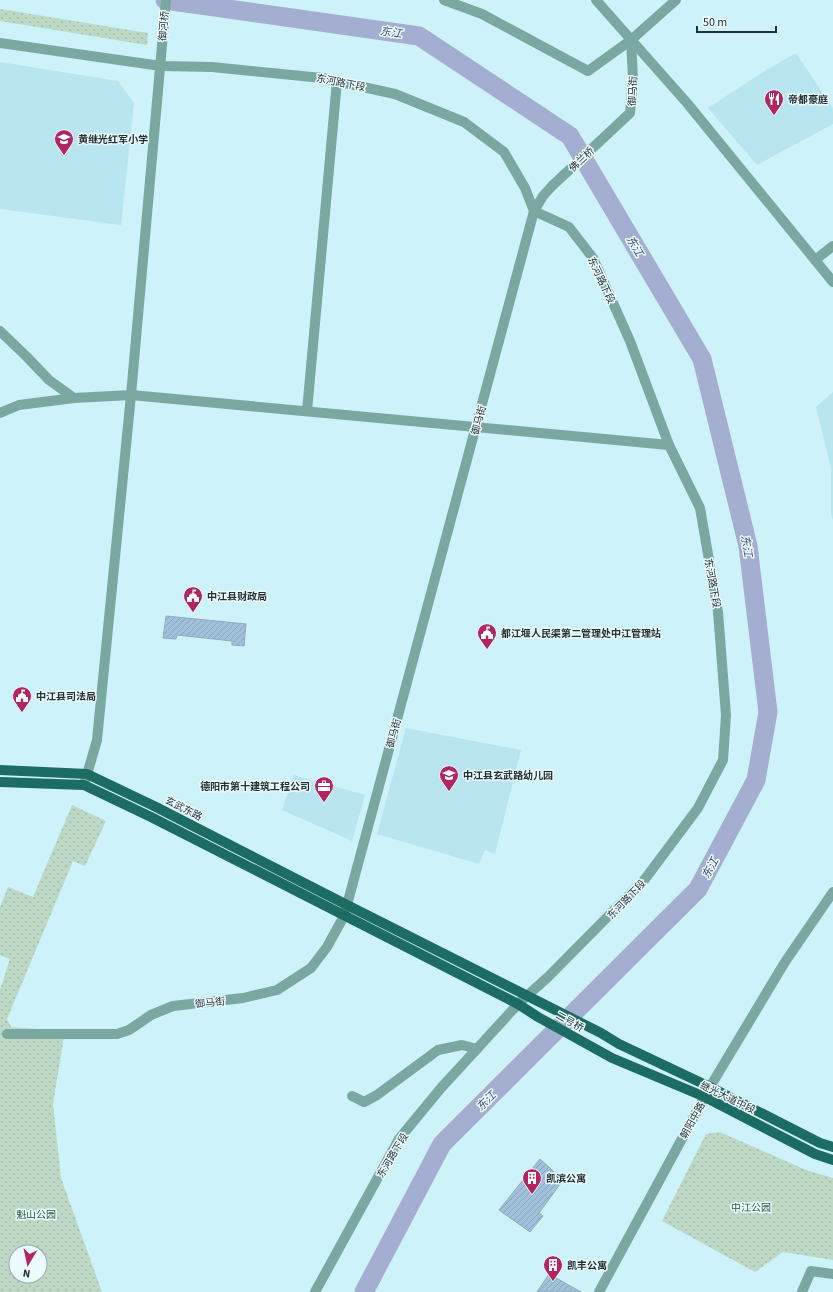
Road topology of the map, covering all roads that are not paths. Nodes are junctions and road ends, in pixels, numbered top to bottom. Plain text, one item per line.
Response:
1 (166, 0) edge
2 (444, 0) edge
3 (596, 0) edge
4 (676, 0) edge
5 (631, 40) junction
6 (0, 43) edge
7 (161, 66) junction
8 (337, 81) junction
9 (609, 132) joint
10 (552, 186) joint
11 (534, 211) junction
12 (833, 246) edge
13 (815, 260) junction
14 (833, 282) edge
15 (0, 332) edge
16 (131, 396) junction
17 (74, 398) junction
18 (307, 411) junction
19 (0, 414) edge
20 (476, 427) junction
21 (669, 445) junction
22 (0, 770) edge
23 (87, 774) junction
24 (0, 782) edge
25 (84, 785) junction
26 (833, 892) edge
27 (347, 905) junction
28 (344, 916) junction
29 (528, 996) junction
30 (518, 1004) junction
31 (7, 1034) dead end
32 (619, 1044) joint
33 (477, 1049) junction
34 (612, 1058) joint
35 (710, 1087) junction
36 (352, 1096) dead end
37 (705, 1097) junction
38 (833, 1147) edge
39 (833, 1160) edge
40 (833, 1274) edge
41 (315, 1292) edge
42 (599, 1292) edge
43 (802, 1292) edge

1 - 7 street, 御河桥
2 - 5 street
3 - 5 street
4 - 5 street
5 - 9 street, 御马街
5 - 13 street
6 - 7 street, 东河路下段
7 - 8 street, 东河路下段
7 - 16 street, 御河桥
8 - 11 street, 东河路下段
8 - 18 street
9 - 10 street, 佛兰桥
10 - 11 street, 御马街
11 - 20 street, 御马街
11 - 21 street, 东河路下段
12 - 13 street
13 - 14 street
15 - 17 street
16 - 17 street
16 - 18 street
16 - 23 street, 御河桥
17 - 19 street
18 - 20 street
20 - 21 street
20 - 27 street, 御马街
21 - 29 street, 东河路下段
22 - 23 main road, 玄武东路
23 - 25 street, 御河桥
23 - 27 main road, 玄武东路
24 - 25 main road
25 - 28 main road
26 - 35 street, 朝阳中路
27 - 28 street, 御马街
27 - 29 main road, 玄武东路
28 - 30 main road, 二号桥
28 - 31 street, 御马街
29 - 30 street, 东河路下段
29 - 32 main road, 二号桥
30 - 33 street, 东河路下段
30 - 34 main road, 二号桥
32 - 35 main road, 继光大道中段
33 - 36 street
33 - 41 street, 东河路下段
34 - 37 main road, 继光大道中段
35 - 37 street, 朝阳中路
35 - 38 main road, 继光大道中段
37 - 39 main road, 继光大道中段
37 - 42 street, 朝阳中路
40 - 43 street

